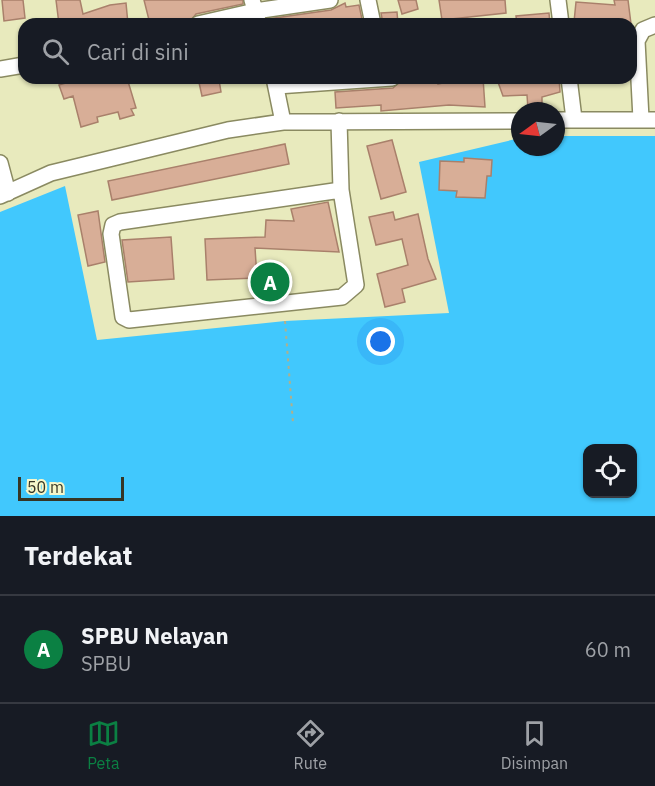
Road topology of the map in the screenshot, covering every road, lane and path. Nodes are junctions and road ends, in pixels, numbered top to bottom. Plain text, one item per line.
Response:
1 (330, 0) edge
2 (368, 0) edge
3 (558, 0) edge
4 (256, 12) edge
5 (227, 18) edge
6 (372, 18) edge
7 (560, 18) edge
8 (655, 25) edge
9 (18, 66) edge
10 (0, 69) edge
11 (275, 84) edge
12 (570, 84) edge
13 (574, 119) junction
14 (648, 119) edge
15 (565, 120) edge
16 (339, 121) junction
17 (511, 121) edge
18 (283, 122) junction
19 (0, 163) edge
20 (341, 190) junction
21 (4, 194) edge
22 (285, 321) dead end
23 (293, 423) dead end

1 - 4 street
2 - 6 street
3 - 7 street
4 - 5 street
8 - 14 street
9 - 10 street
11 - 18 street
12 - 13 street
13 - 14 street
13 - 15 street
16 - 17 street
16 - 18 street
16 - 20 street
18 - 21 street
19 - 21 street
20 - 20 street
22 - 23 path

